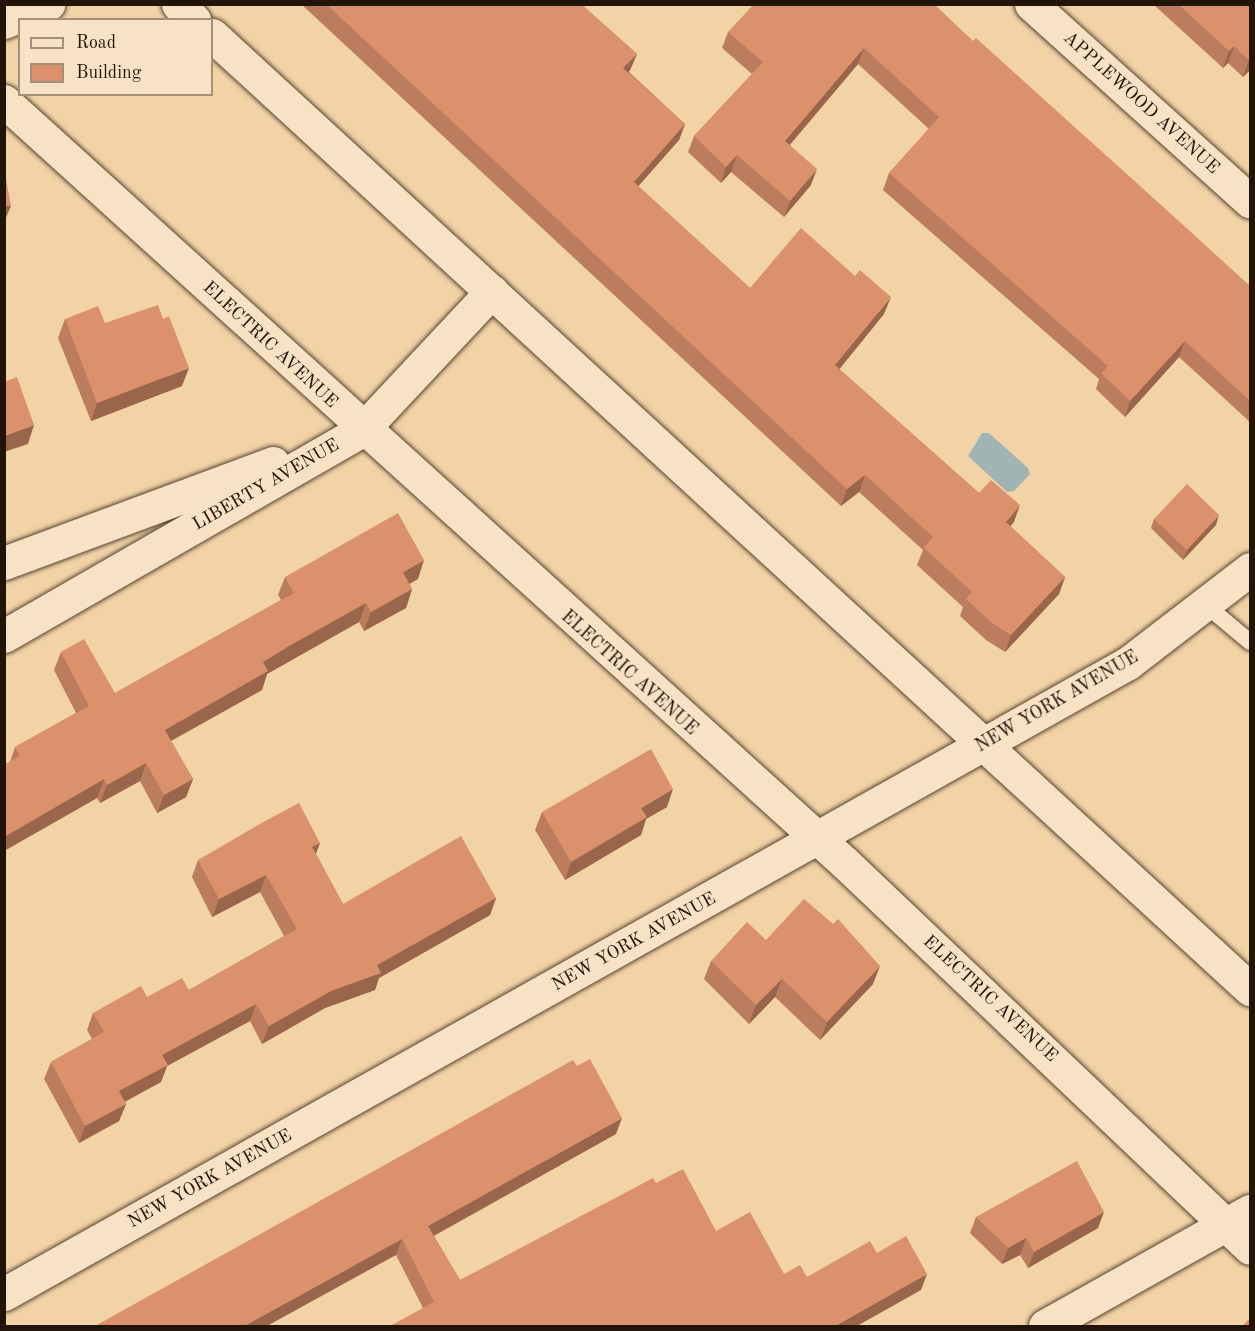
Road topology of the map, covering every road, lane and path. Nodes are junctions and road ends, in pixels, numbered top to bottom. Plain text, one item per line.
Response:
1 (178, 4) edge
2 (1031, 4) edge
3 (43, 5) edge
4 (192, 18) edge
5 (4, 22) edge
6 (213, 36) edge
7 (4, 101) edge
8 (1251, 201) edge
9 (492, 291) junction
10 (362, 430) junction
11 (4, 562) edge
12 (1251, 569) edge
13 (1207, 606) junction
14 (4, 636) edge
15 (1251, 642) edge
16 (985, 744) junction
17 (816, 840) junction
18 (1251, 989) edge
19 (1238, 1218) edge
20 (1251, 1248) edge
21 (4, 1294) edge
22 (1045, 1326) edge

1 - 4 street
2 - 8 street, APPLEWOOD AVENUE
3 - 5 street
6 - 9 street
7 - 10 street, ELECTRIC AVENUE
9 - 10 street, LIBERTY AVENUE
9 - 16 street
10 - 11 street
10 - 14 street, LIBERTY AVENUE
10 - 17 street, ELECTRIC AVENUE
12 - 13 street, NEW YORK AVENUE
13 - 15 lane
13 - 16 street, NEW YORK AVENUE
16 - 17 street, NEW YORK AVENUE
16 - 18 street
17 - 19 street, ELECTRIC AVENUE
17 - 21 street, NEW YORK AVENUE
19 - 20 street, ELECTRIC AVENUE
19 - 22 street

